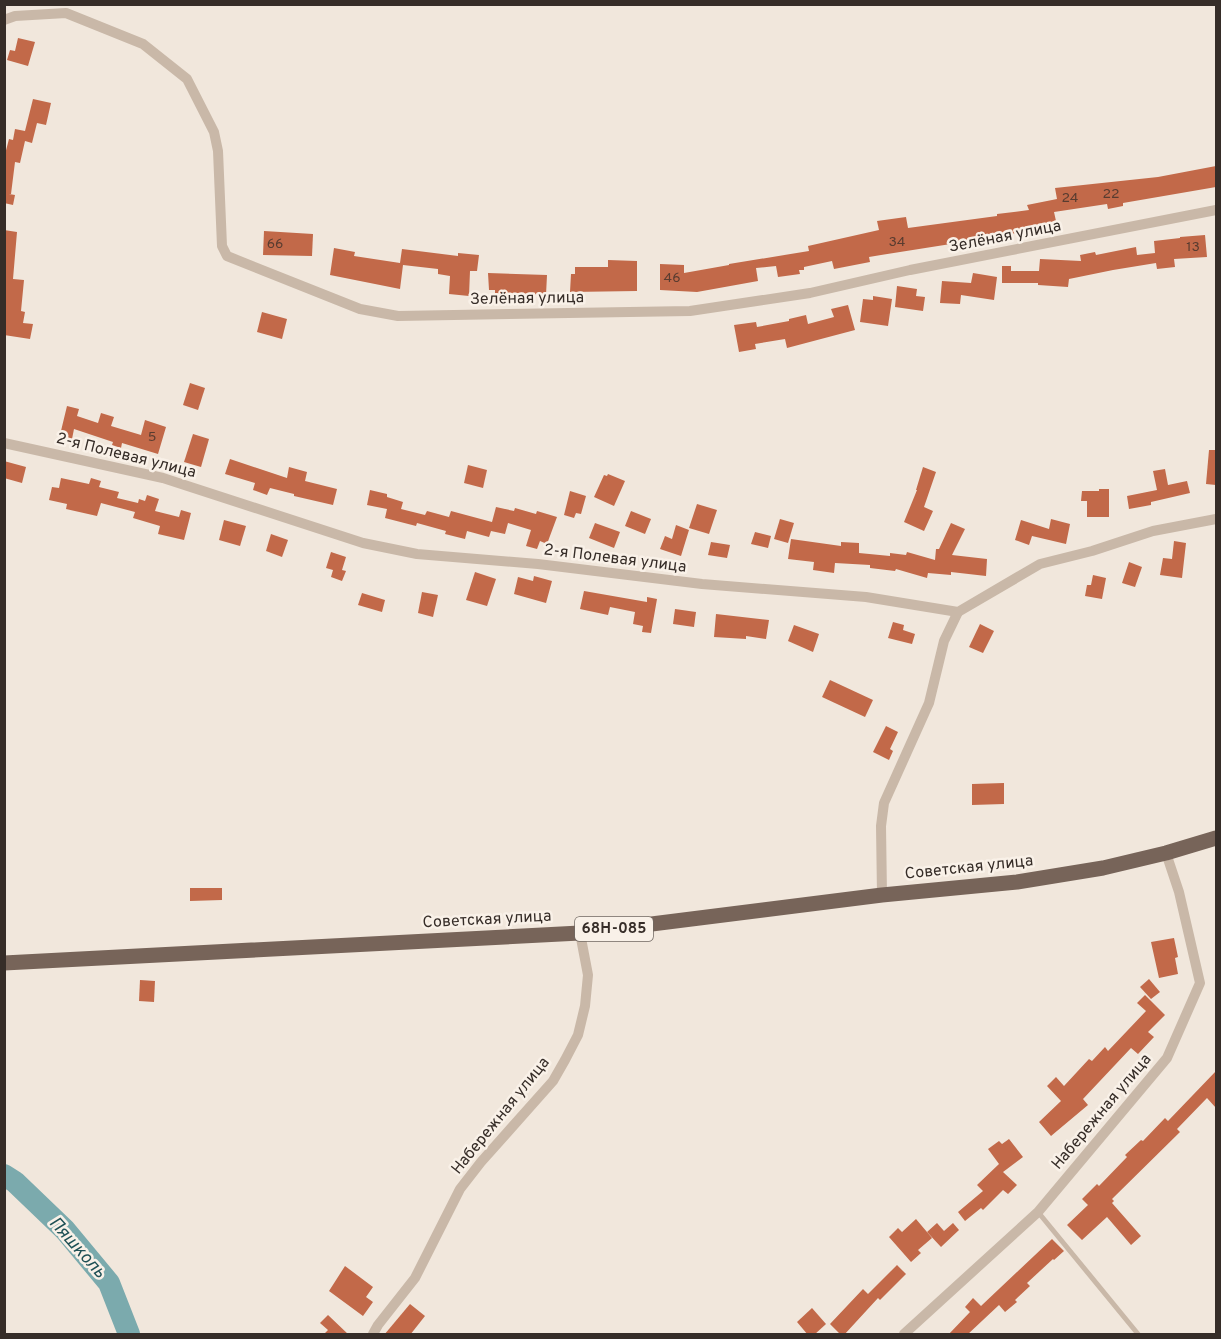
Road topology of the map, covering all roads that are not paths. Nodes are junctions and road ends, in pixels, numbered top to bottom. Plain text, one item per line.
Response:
1 (4, 20) edge
2 (1216, 210) edge
3 (4, 443) edge
4 (1216, 519) edge
5 (958, 612) junction
6 (1216, 838) edge
7 (1166, 853) junction
8 (882, 896) junction
9 (580, 933) junction
10 (4, 963) edge
11 (1038, 1212) junction
12 (373, 1335) edge
13 (904, 1335) edge
14 (1138, 1335) edge

1 - 2 street, Зелёная улица
3 - 5 street, 2-я Полевая улица
4 - 5 street
5 - 8 street
6 - 7 main road, Советская улица / 68Н-085
7 - 8 main road, Советская улица / 68Н-085
7 - 11 street, Набережная улица
8 - 9 main road, Советская улица / 68Н-085
9 - 10 main road, Советская улица / 68Н-085
9 - 12 street, Набережная улица
11 - 13 street, Набережная улица
11 - 14 lane

